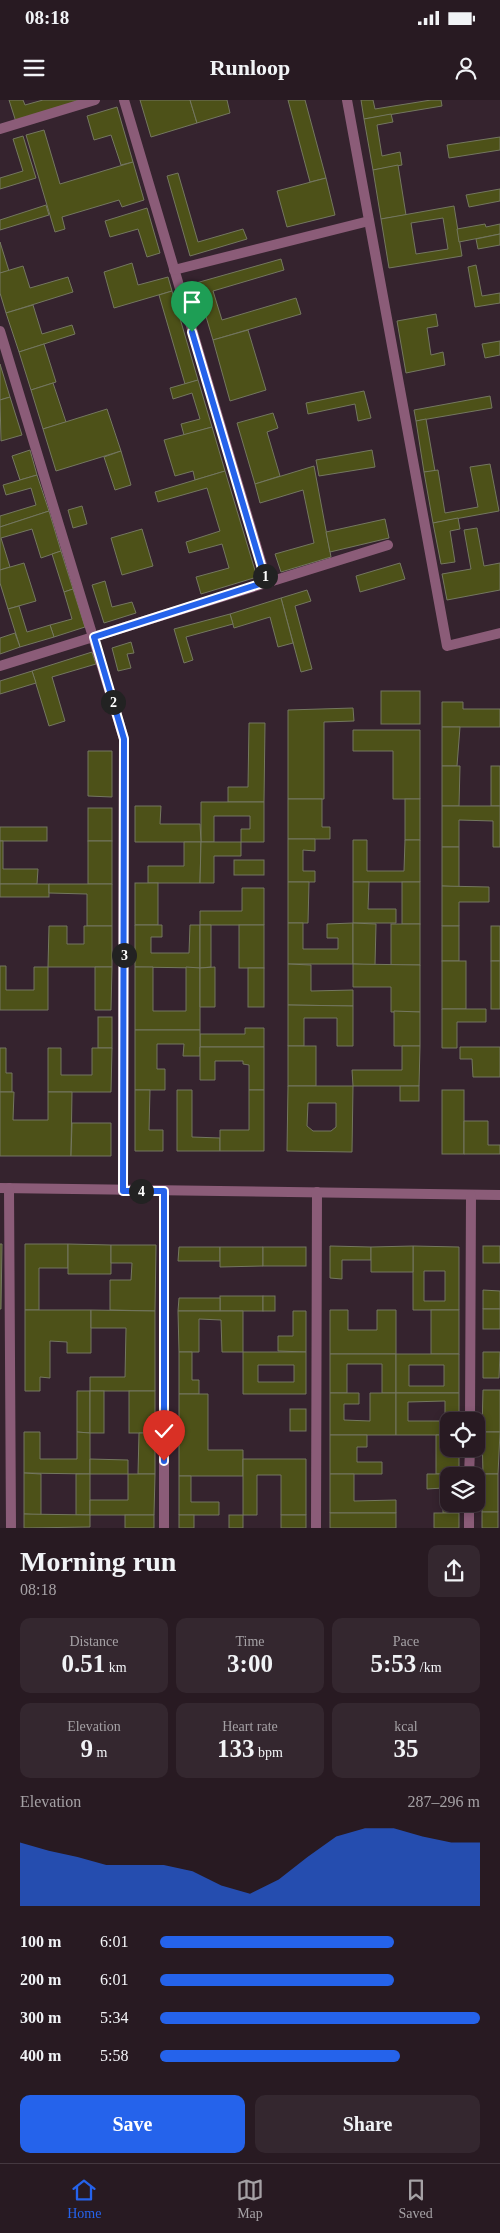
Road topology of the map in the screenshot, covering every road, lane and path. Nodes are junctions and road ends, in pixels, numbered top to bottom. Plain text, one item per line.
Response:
1 (124, 100) edge
2 (347, 100) edge
3 (90, 101) edge
4 (0, 129) edge
5 (369, 220) junction
6 (174, 270) junction
7 (0, 331) edge
8 (388, 545) dead end
9 (266, 582) junction
10 (500, 633) edge
11 (94, 637) junction
12 (0, 666) edge
13 (5, 1188) edge
14 (123, 1191) junction
15 (164, 1191) junction
16 (317, 1192) junction
17 (471, 1194) junction
18 (500, 1195) edge
19 (470, 1412) edge
20 (469, 1512) edge
21 (11, 1528) edge
22 (164, 1528) edge
23 (316, 1528) edge
24 (469, 1528) edge

1 - 6 street
2 - 5 street
3 - 4 street
5 - 6 street
5 - 10 street
6 - 9 street
7 - 11 street
8 - 9 street
9 - 11 street
11 - 12 street
11 - 14 street
13 - 14 street
13 - 21 street
14 - 15 street
15 - 16 street
15 - 22 street
16 - 17 street
16 - 23 street
17 - 18 street
17 - 19 street
20 - 24 street

